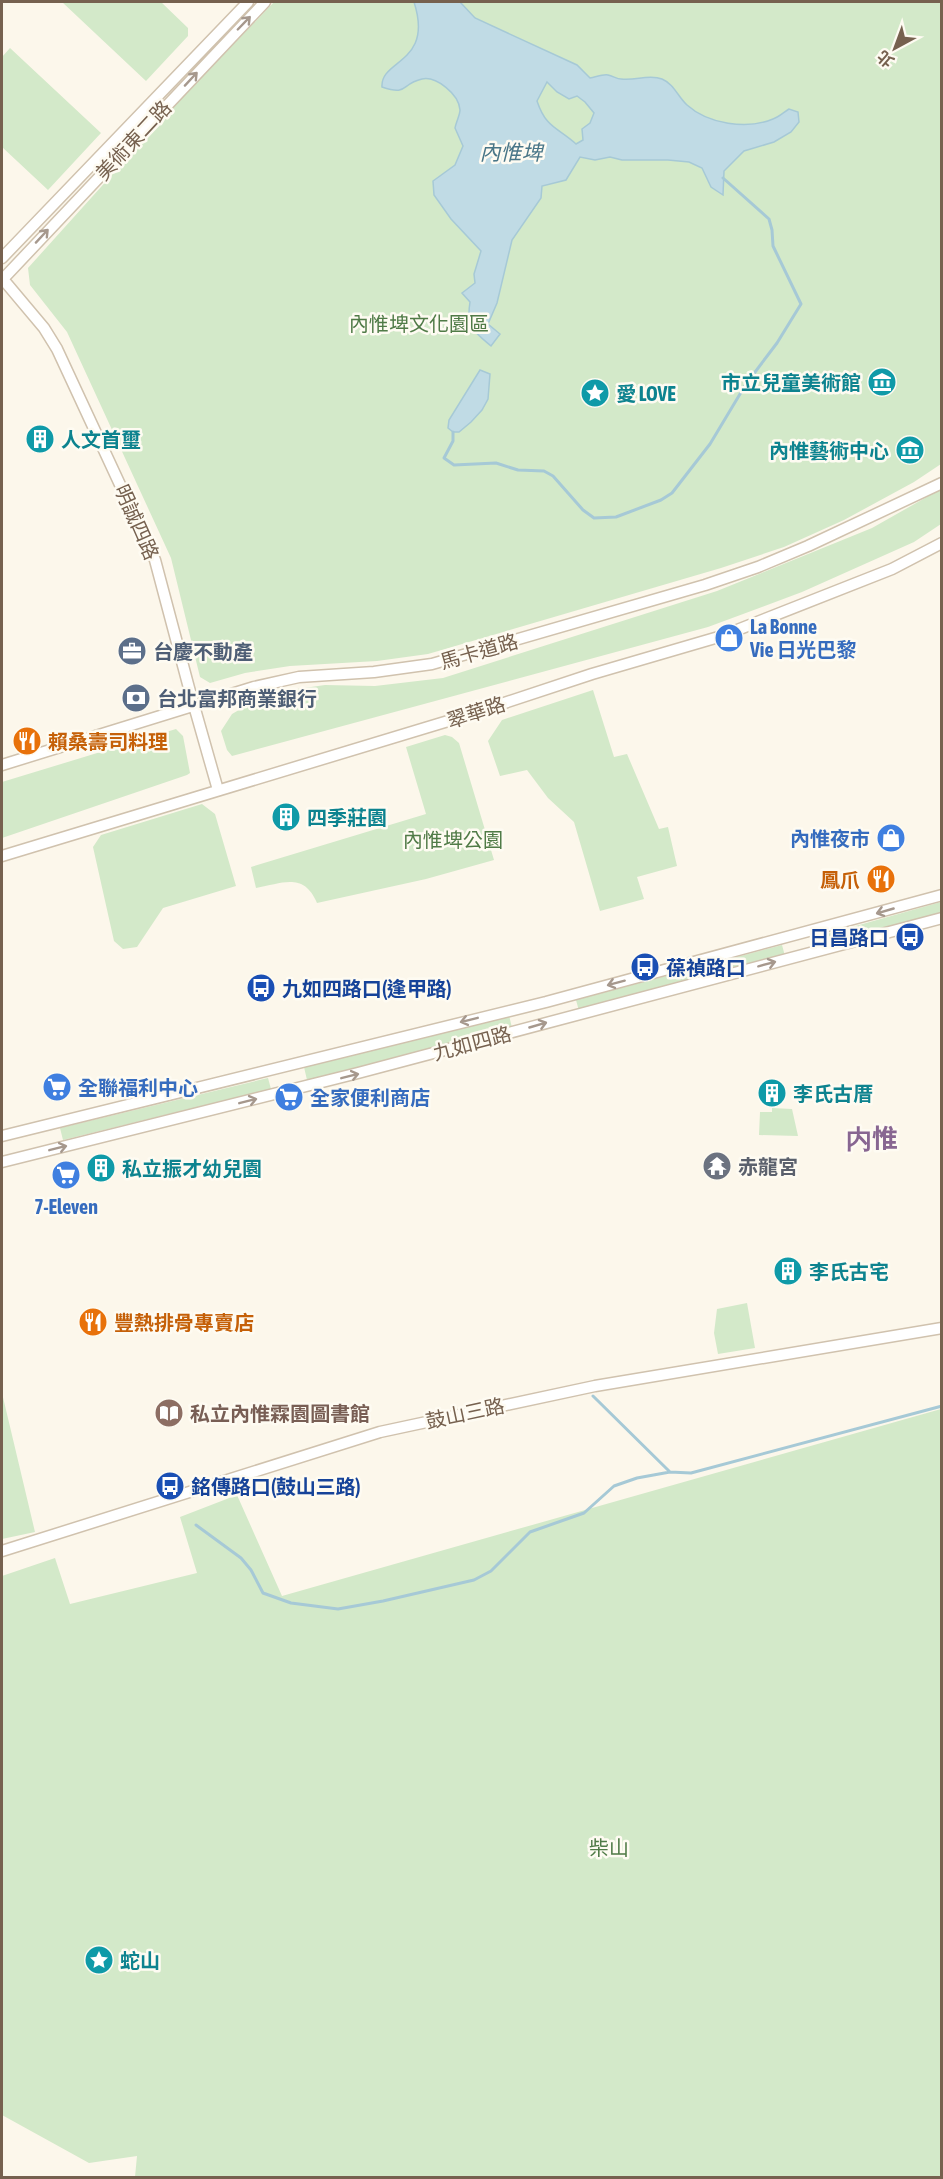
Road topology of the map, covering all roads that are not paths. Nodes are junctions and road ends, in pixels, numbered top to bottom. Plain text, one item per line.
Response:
1 (248, 2) edge
2 (265, 2) edge
3 (2, 258) edge
4 (2, 279) edge
5 (942, 483) edge
6 (942, 543) edge
7 (195, 705) junction
8 (2, 765) edge
9 (218, 790) junction
10 (2, 856) edge
11 (942, 895) edge
12 (942, 918) edge
13 (2, 1136) edge
14 (2, 1162) edge
15 (942, 1328) edge
16 (2, 1551) edge

1 - 3 street, 美術東二路
4 -> 2 street, 美術東二路
4 - 7 street, 明誠四路
5 - 7 street, 馬卡道路
6 - 9 street, 翠華路
7 - 8 street, 馬卡道路
7 - 9 street, 明誠四路
9 - 10 street, 翠華路
11 -> 13 street, 九如四路
14 -> 12 street, 九如四路
15 - 16 street, 鼓山三路

